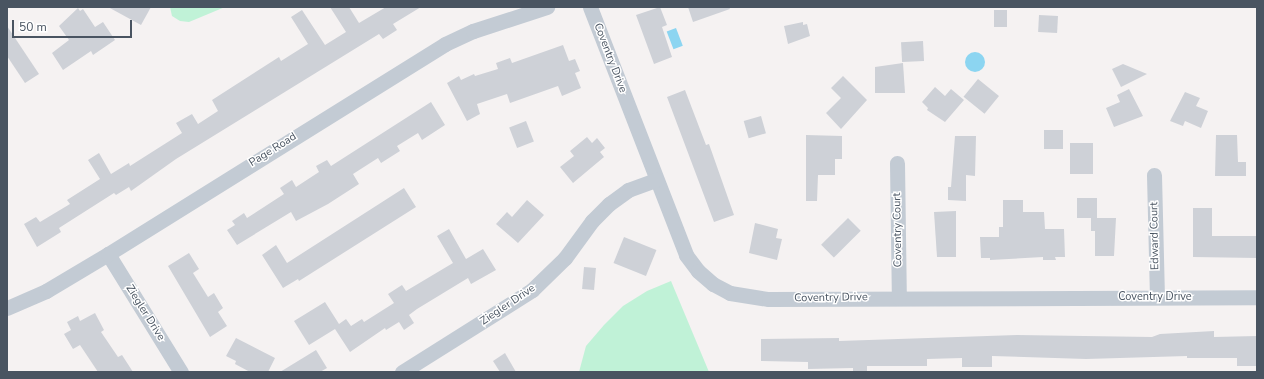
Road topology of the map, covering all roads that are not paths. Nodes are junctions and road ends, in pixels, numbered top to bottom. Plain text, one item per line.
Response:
1 (547, 7) edge
2 (590, 7) edge
3 (897, 162) dead end
4 (1154, 175) dead end
5 (656, 180) junction
6 (108, 254) junction
7 (1157, 297) junction
8 (1257, 297) edge
9 (899, 298) junction
10 (7, 308) edge
11 (181, 372) edge
12 (402, 372) edge

1 - 6 street, Page Road
2 - 5 street, Coventry Drive
3 - 9 street, Coventry Court
4 - 7 street, Edward Court
5 - 9 street, Coventry Drive
5 - 12 street, Ziegler Drive
6 - 10 street, Page Road
6 - 11 street, Ziegler Drive
7 - 8 street, Coventry Drive
7 - 9 street, Coventry Drive

